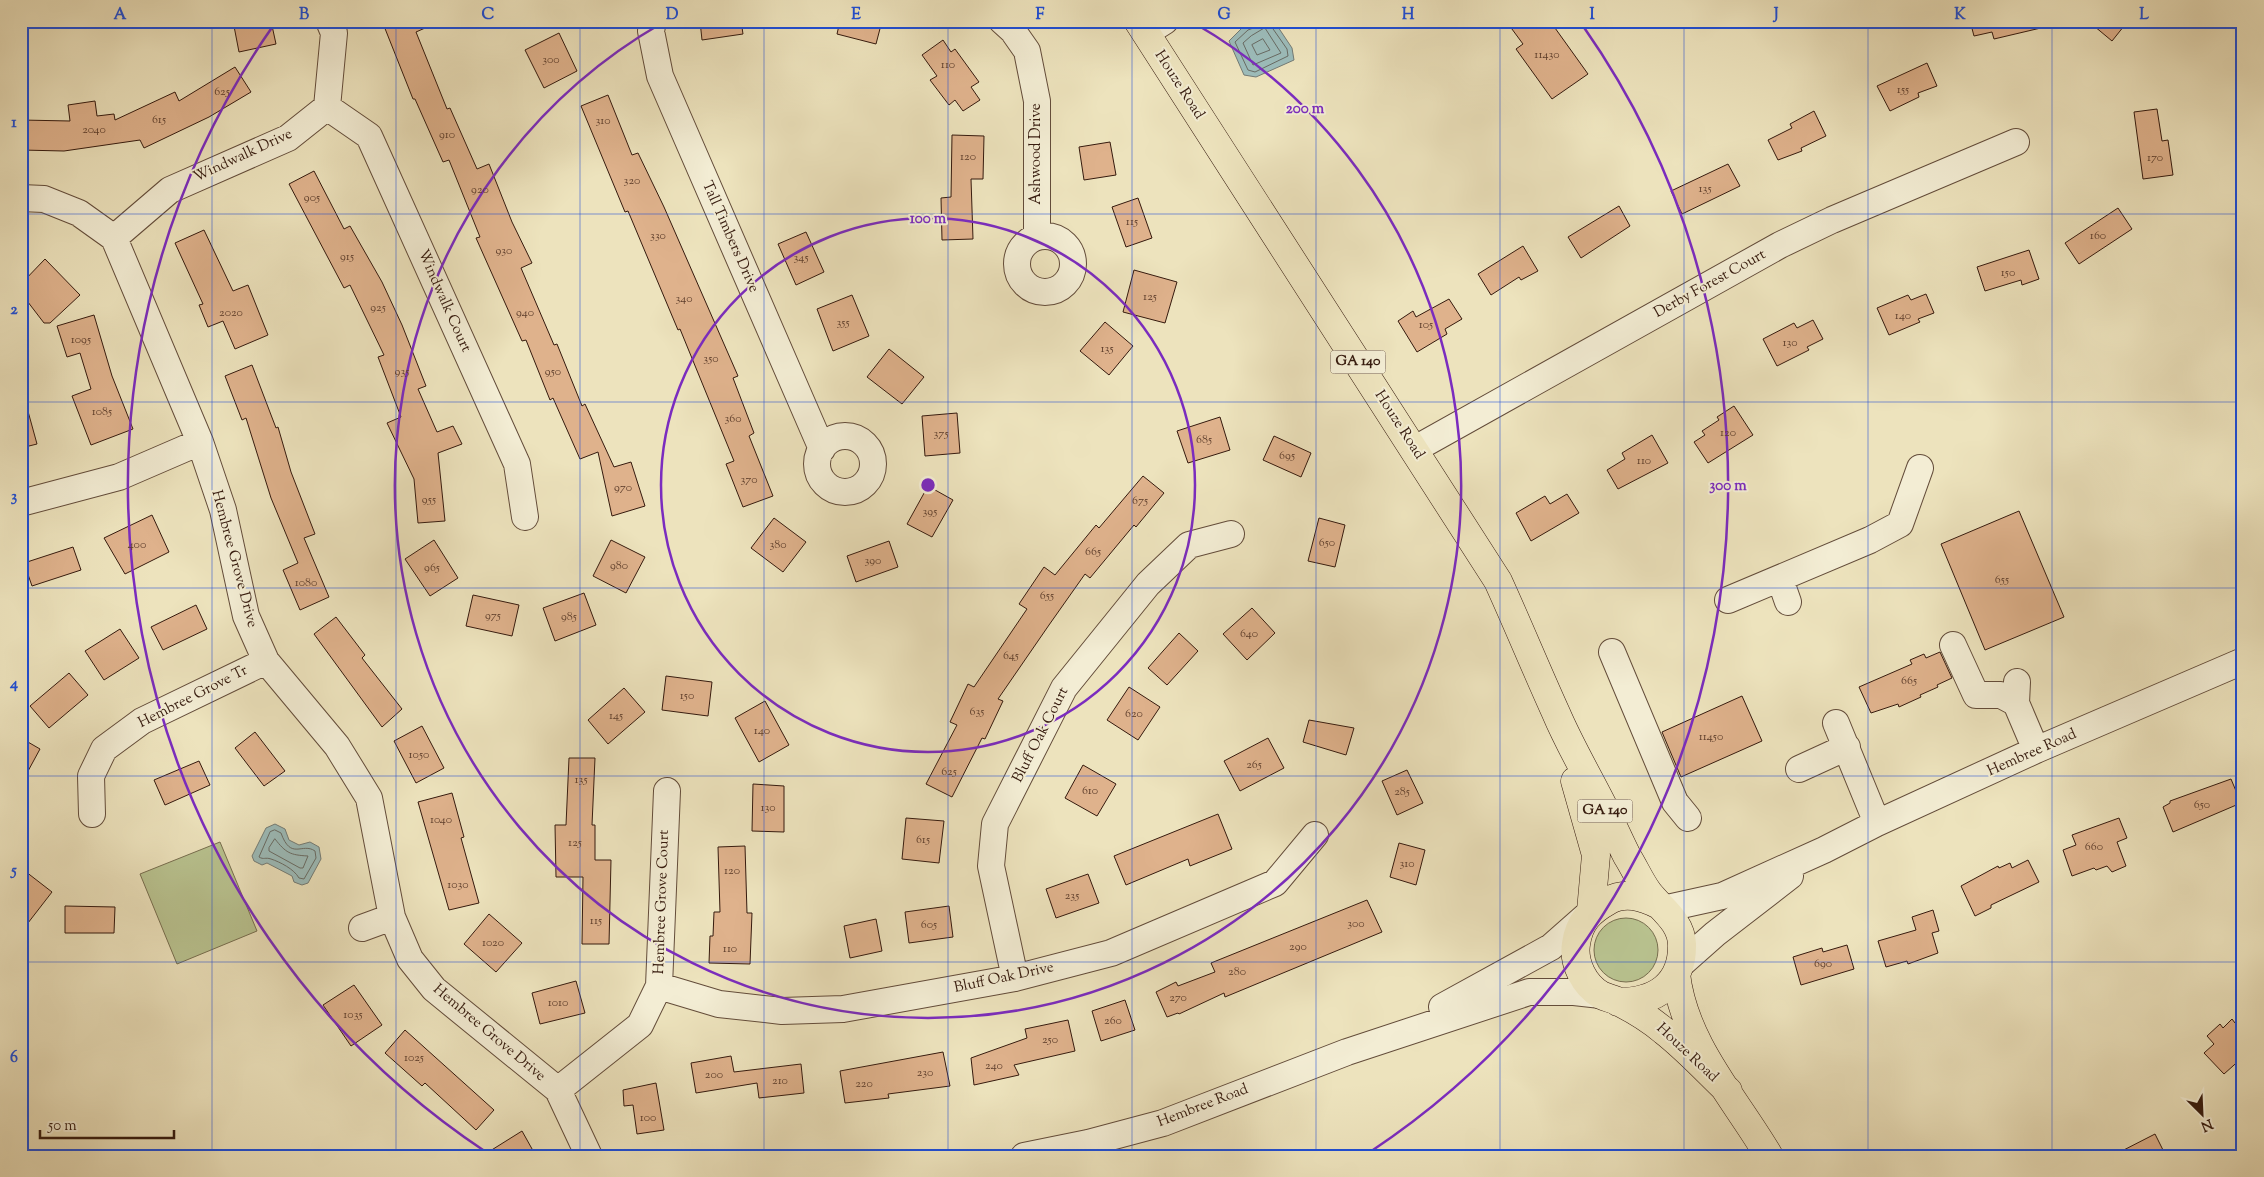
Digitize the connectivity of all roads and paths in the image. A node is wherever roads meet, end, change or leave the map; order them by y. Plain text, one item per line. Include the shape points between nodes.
1 (329, 21) edge
2 (653, 21) edge
3 (1002, 21) edge
4 (1150, 25) edge
5 (327, 107) junction
6 (2016, 142) dead end
7 (21, 198) edge
8 (1036, 237) dead end
9 (114, 238) junction
10 (200, 442) junction
11 (822, 449) dead end
12 (1415, 449) junction
13 (1920, 468) dead end
14 (21, 503) edge
15 (525, 517) dead end
16 (1232, 534) dead end
17 (1728, 600) dead end
18 (1953, 645) dead end
19 (1612, 652) dead end
20 (266, 661) junction
21 (2243, 661) edge
22 (1556, 714) junction
23 (1836, 723) dead end
24 (1847, 747) junction
25 (2036, 750) junction
26 (1799, 769) dead end
27 (667, 791) dead end
28 (92, 814) dead end
29 (1688, 818) dead end
30 (1877, 823) junction
31 (1315, 835) dead end
32 (1824, 850) junction
33 (1661, 907) junction
34 (1588, 914) junction
35 (392, 918) junction
36 (362, 928) dead end
37 (1678, 969) junction
38 (1015, 978) junction
39 (659, 986) junction
40 (1610, 998) junction
41 (1377, 1042) junction
42 (558, 1090) junction
43 (1728, 1092) junction
44 (1123, 1144) edge
45 (590, 1156) edge
46 (1024, 1156) edge
47 (1769, 1156) edge

1 - 5 street via 334,32
2 - 11 street, Tall Timbers Drive via 651,31 660,76
3 - 8 street, Ashwood Drive via 1027,51 1037,101
4 - 12 main road, Houze Road / GA 140
5 - 9 street, Windwalk Drive via 288,138 170,190
5 - 15 street, Windwalk Court via 369,136 517,464
6 - 12 street, Derby Forest Court via 1780,245
7 - 9 street via 44,199 78,213
9 - 10 street, Hembree Grove Drive
10 - 14 street via 118,477
10 - 20 street, Hembree Grove Drive via 223,510 246,616
12 - 22 main road, Houze Road / GA 140 via 1498,581
13 - 17 street via 1900,524 1784,590
16 - 38 street, Bluff Oak Court via 1189,545 1148,584 1064,688 995,824 991,866
18 - 25 street via 1976,695 2016,692
19 - 29 street via 1675,802
20 - 28 street, Hembree Grove Tr via 142,721 104,749 91,776
20 - 35 street, Hembree Grove Drive via 337,746 369,798
21 - 25 street, Hembree Road
22 - 33 main road, Houze Road / GA 140 via 1647,891
22 - 34 main road, Houze Road / GA 140 via 1596,854
23 - 24 street
24 - 26 street
24 - 30 street
25 - 30 street, Hembree Road
27 - 39 street, Hembree Grove Court
30 - 32 street, Hembree Road
31 - 38 street, Bluff Oak Drive via 1275,883 1110,953
32 - 33 street, Hembree Road via 1722,896
32 - 37 street, Hembree Road via 1715,934
33 - 34 main road via 1645,898 1630,895 1614,897
33 - 37 main road, Houze Road / GA 140 via 1671,915 1678,929 1682,944
34 - 40 main road, Houze Road / GA 140 via 1577,933 1575,951 1578,968 1588,984
34 - 41 street, Hembree Road via 1551,947
35 - 36 street
35 - 42 street, Hembree Grove Drive via 410,959 434,988
37 - 40 main road via 1666,987 1654,996 1636,1002
37 - 43 main road, Houze Road / GA 140 via 1678,989 1697,1043
38 - 39 street, Bluff Oak Drive via 842,1009 782,1012 719,1004
39 - 42 street, Hembree Grove Court via 640,1025
40 - 41 street, Hembree Road via 1574,992 1529,992
40 - 43 main road, Houze Road / GA 140 via 1664,1030
41 - 44 street, Hembree Road via 1272,1079 1163,1123
42 - 45 street, Hembree Grove Drive
43 - 47 main road, Houze Road / GA 140
44 - 46 street, Hembree Road via 1088,1143

